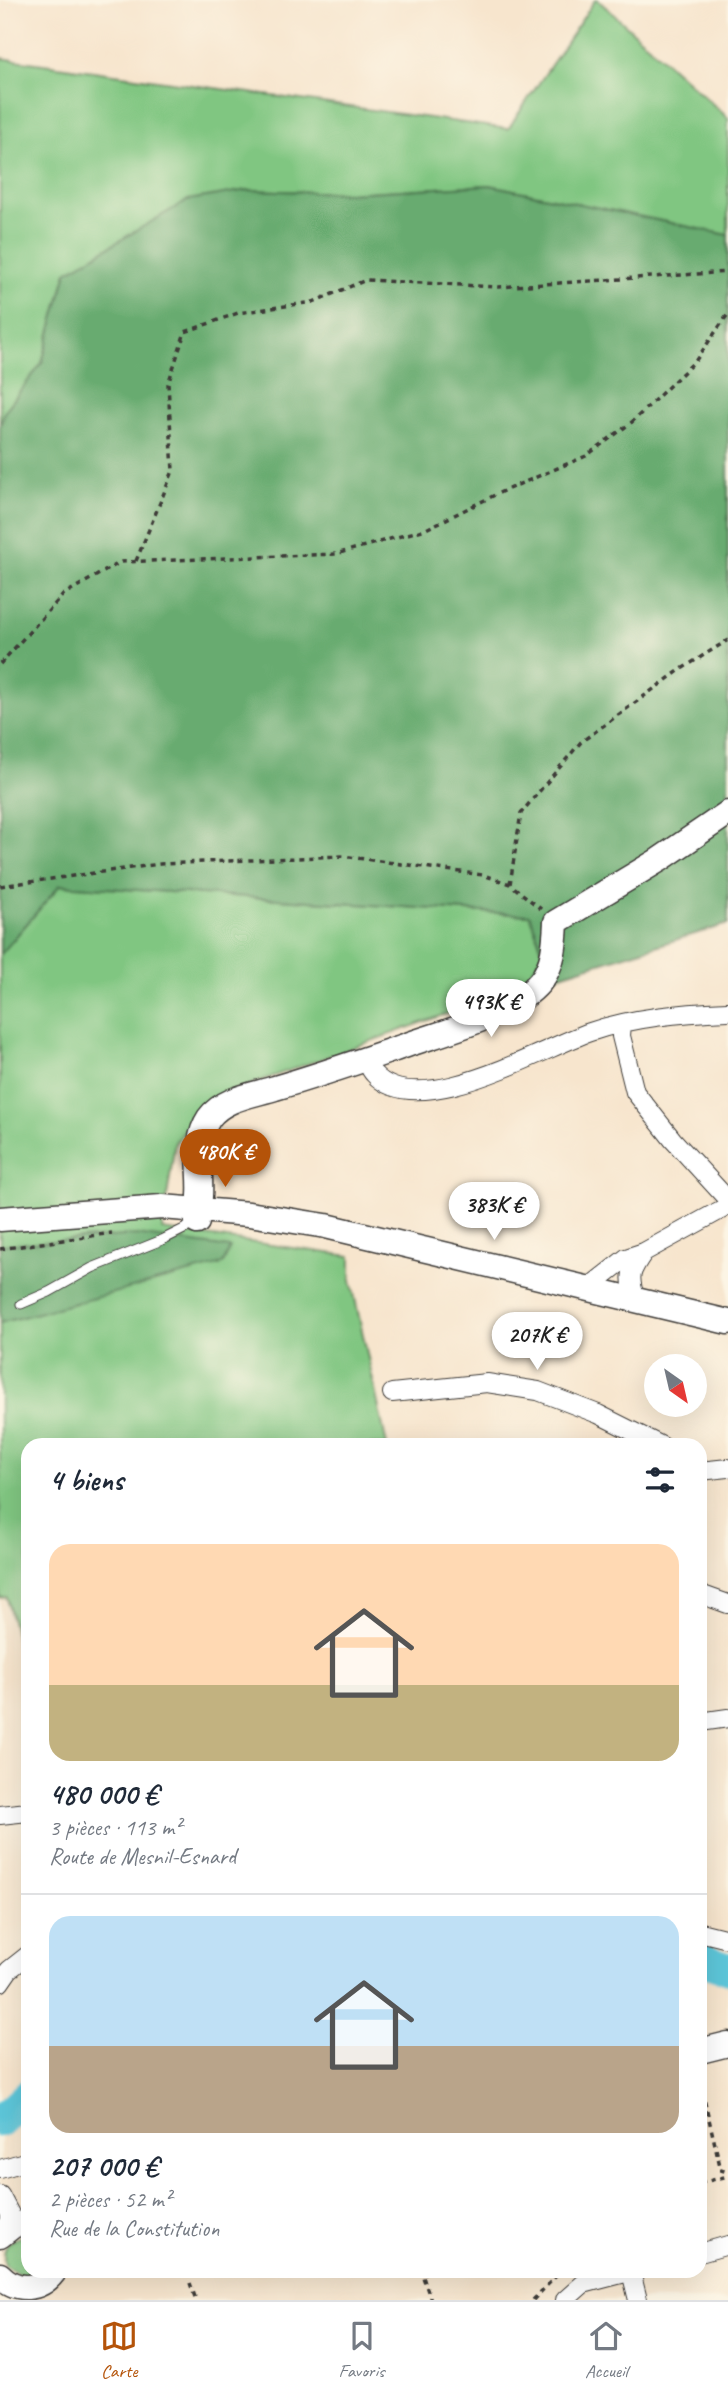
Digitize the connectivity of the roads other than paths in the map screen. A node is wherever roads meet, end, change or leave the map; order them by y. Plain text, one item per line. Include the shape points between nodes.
1 (728, 813) edge
2 (728, 1010) edge
3 (621, 1024) junction
4 (366, 1060) junction
5 (728, 1200) edge
6 (728, 1206) edge
7 (197, 1216) junction
8 (0, 1219) edge
9 (644, 1252) junction
10 (588, 1288) junction
11 (636, 1300) junction
12 (22, 1304) dead end
13 (728, 1322) edge
14 (728, 1332) edge
15 (392, 1393) dead end
16 (646, 1438) edge
17 (728, 1468) edge
18 (707, 1470) edge
19 (707, 1596) edge
20 (728, 1604) edge
21 (728, 1718) edge
22 (707, 1721) edge
23 (21, 1813) edge
24 (0, 1815) edge
25 (707, 1934) edge
26 (728, 1939) edge
27 (21, 1960) edge
28 (3, 1973) edge
29 (728, 2044) edge
30 (707, 2048) edge
31 (21, 2163) edge
32 (0, 2169) edge
33 (0, 2194) edge
34 (13, 2229) edge
35 (728, 2245) edge
36 (707, 2251) edge
37 (0, 2275) edge
38 (606, 2278) edge
39 (632, 2278) edge
40 (46, 2285) edge
41 (565, 2300) edge
42 (638, 2300) edge

1 - 4 main road via 556,922 548,968 525,996 488,1016
2 - 3 street via 685,1012
3 - 4 street via 475,1081 433,1089 395,1086 374,1074
3 - 5 street via 635,1091
4 - 7 main road via 248,1095 218,1109 208,1120 201,1141
6 - 9 street
7 - 8 main road via 106,1213
7 - 10 main road via 249,1214 326,1226
7 - 12 lane via 162,1240 92,1268
7 - 14 main road via 323,1235
9 - 10 street via 626,1258
9 - 11 street via 631,1276
10 - 11 main road
11 - 13 main road
15 - 16 street via 487,1382 538,1391
17 - 18 street
19 - 20 street
21 - 22 street
23 - 24 street
25 - 26 street
27 - 28 street
29 - 30 main road
31 - 32 street
33 - 34 street
35 - 36 street
37 - 40 main road via 17,2286
38 - 41 street via 583,2284
39 - 42 street

